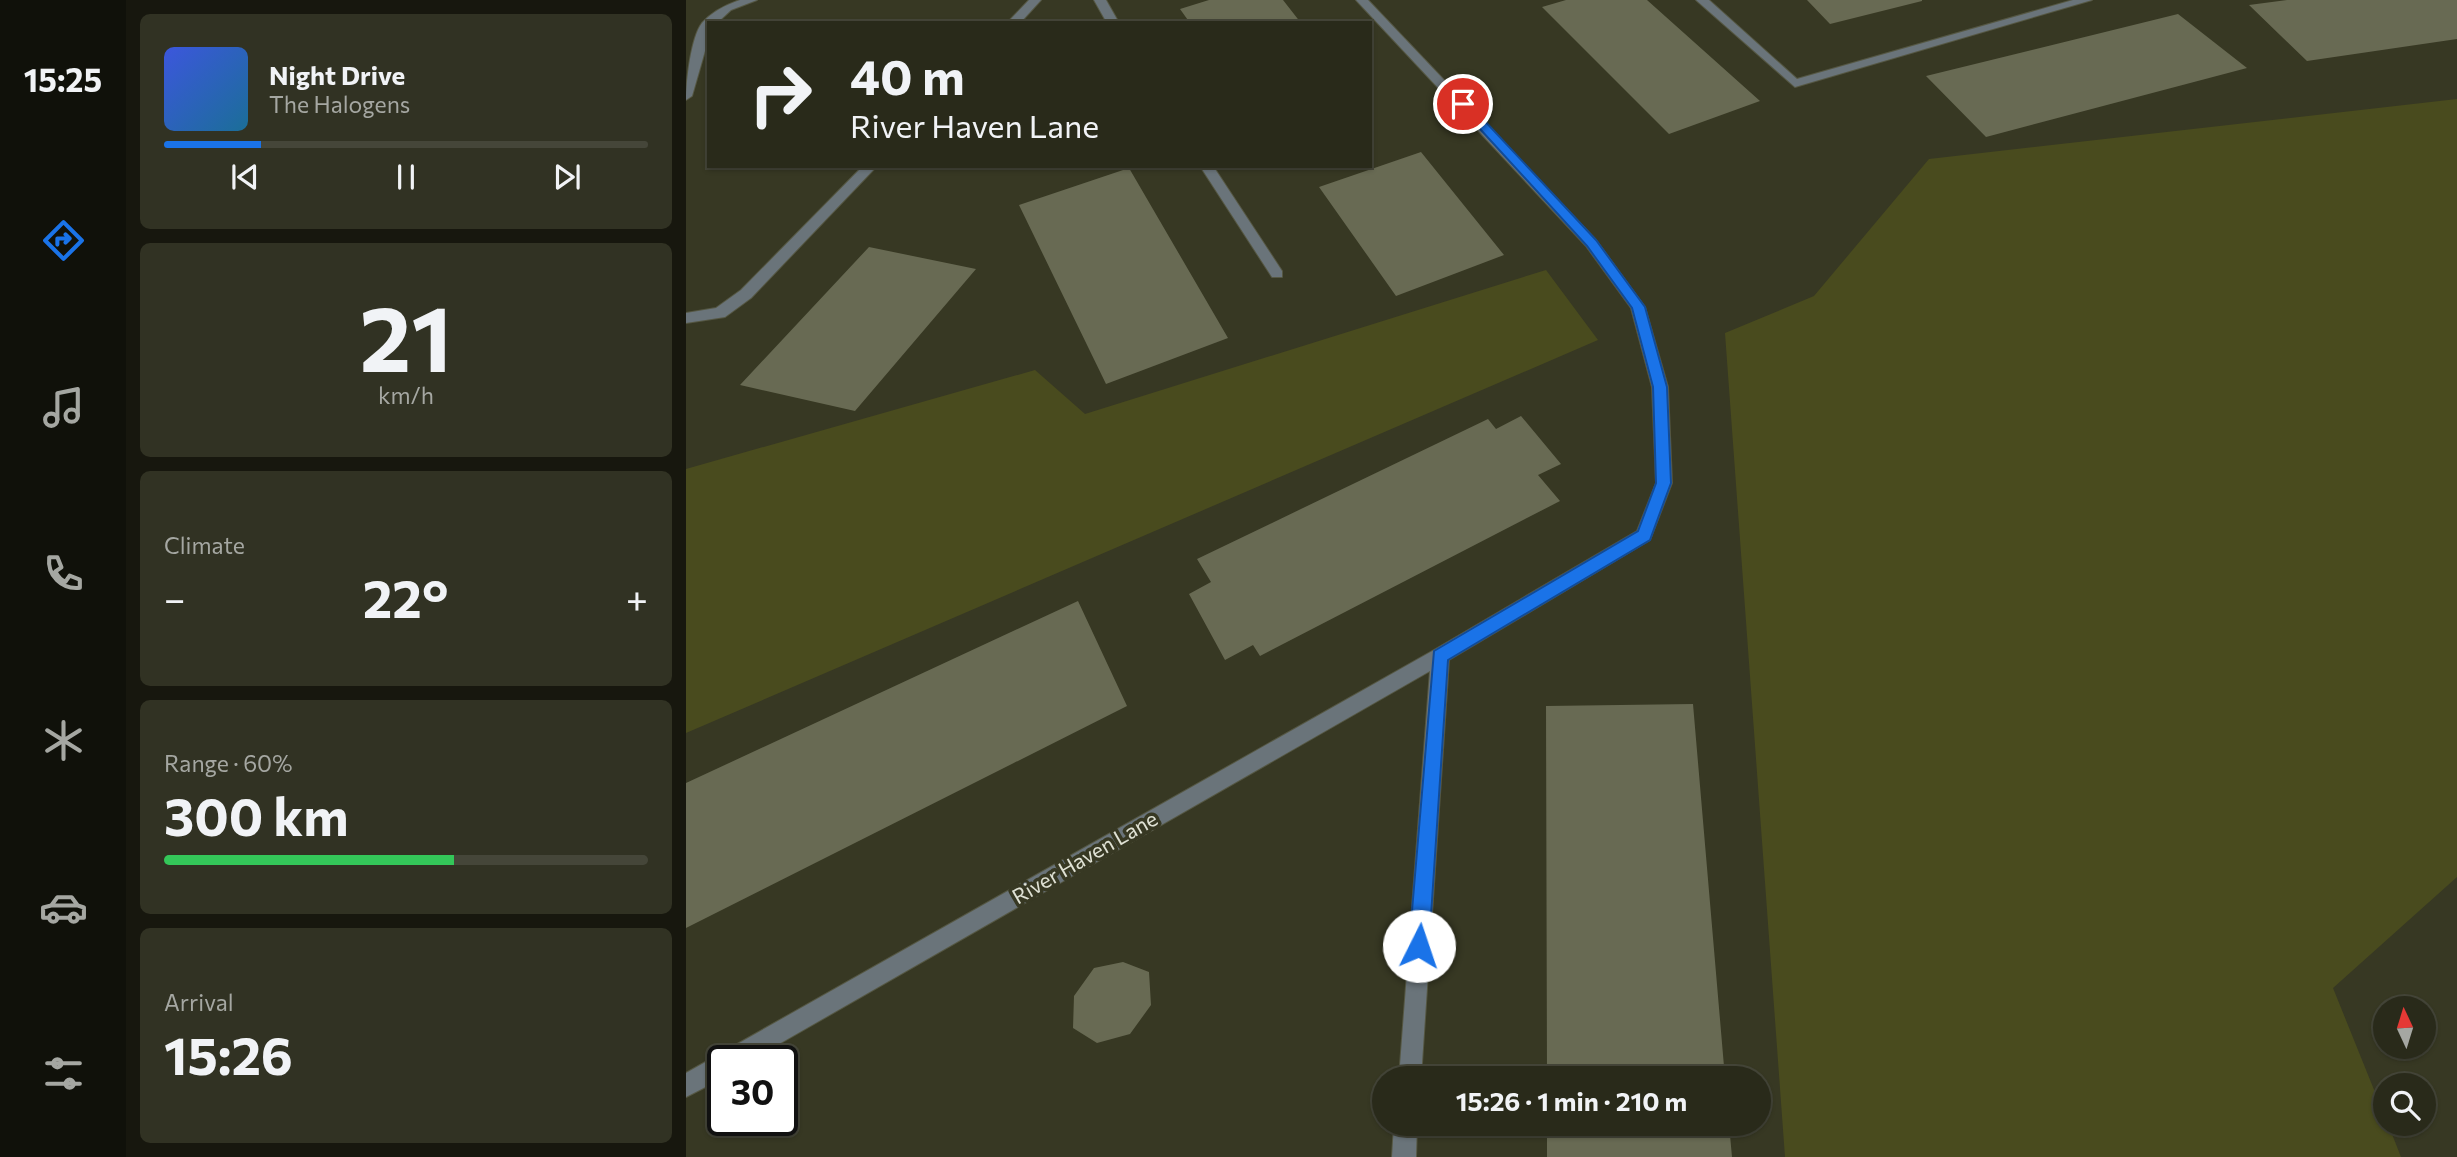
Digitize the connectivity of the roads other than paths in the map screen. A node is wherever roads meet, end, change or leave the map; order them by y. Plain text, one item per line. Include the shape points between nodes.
1 (751, 0) edge
2 (1035, 0) edge
3 (1100, 0) edge
4 (1362, 0) edge
5 (1702, 0) edge
6 (2086, 0) edge
7 (711, 21) edge
8 (1015, 21) edge
9 (1112, 21) edge
10 (707, 25) edge
11 (686, 96) edge
12 (869, 168) edge
13 (1207, 168) edge
14 (1276, 274) dead end
15 (686, 318) edge
16 (1440, 656) junction
17 (756, 1045) edge
18 (1411, 1066) edge
19 (707, 1074) edge
20 (686, 1086) edge
21 (1405, 1136) edge
22 (1404, 1157) edge

1 - 7 street via 727,8
2 - 8 street
3 - 9 street
4 - 16 street, River Haven Lane via 1591,243 1638,307 1660,387 1664,483 1644,535
5 - 6 street via 1796,83
10 - 11 street
12 - 15 street via 746,294 720,313
13 - 14 street
16 - 17 street, River Haven Lane
16 - 18 street
19 - 20 street
21 - 22 street

